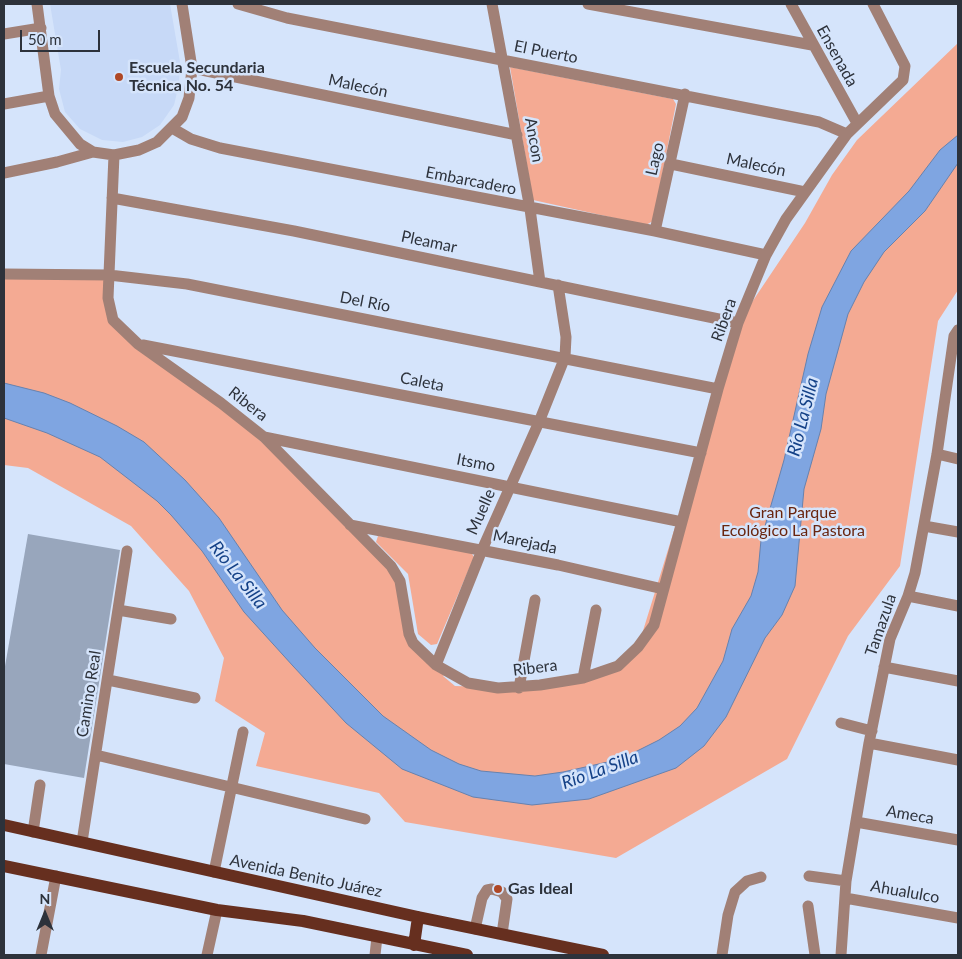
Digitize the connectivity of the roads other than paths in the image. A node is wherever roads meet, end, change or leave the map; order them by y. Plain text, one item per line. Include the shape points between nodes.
1 (37, 4) edge
2 (182, 4) edge
3 (238, 4) edge
4 (492, 4) edge
5 (588, 4) edge
6 (791, 4) edge
7 (873, 4) edge
8 (41, 28) junction
9 (4, 34) edge
10 (812, 46) junction
11 (502, 60) junction
12 (192, 68) junction
13 (685, 94) junction
14 (49, 96) junction
15 (4, 104) edge
16 (857, 123) junction
17 (172, 128) junction
18 (847, 134) junction
19 (517, 135) junction
20 (93, 152) junction
21 (114, 155) junction
22 (671, 164) junction
23 (4, 173) edge
24 (805, 192) junction
25 (112, 198) junction
26 (530, 209) junction
27 (655, 231) junction
28 (766, 255) junction
29 (4, 274) edge
30 (109, 275) junction
31 (540, 282) junction
32 (558, 286) junction
33 (738, 323) junction
34 (956, 333) edge
35 (138, 344) junction
36 (565, 357) junction
37 (953, 383) edge
38 (718, 389) junction
39 (539, 422) junction
40 (264, 438) junction
41 (700, 453) junction
42 (937, 454) junction
43 (958, 458) edge
44 (510, 486) junction
45 (682, 522) junction
46 (350, 525) junction
47 (924, 526) junction
48 (958, 532) edge
49 (482, 550) junction
50 (127, 552) dead end
51 (663, 590) junction
52 (908, 596) junction
53 (535, 600) dead end
54 (958, 606) edge
55 (118, 610) junction
56 (596, 610) dead end
57 (170, 619) dead end
58 (436, 665) junction
59 (884, 667) junction
60 (583, 678) junction
61 (108, 680) junction
62 (958, 681) edge
63 (519, 688) junction
64 (195, 698) dead end
65 (841, 723) dead end
66 (872, 731) junction
67 (243, 732) dead end
68 (869, 744) junction
69 (96, 755) junction
70 (958, 760) edge
71 (40, 785) dead end
72 (233, 786) junction
73 (365, 819) dead end
74 (856, 822) junction
75 (4, 825) edge
76 (33, 832) junction
77 (958, 840) edge
78 (82, 842) junction
79 (4, 866) edge
80 (214, 872) junction
81 (56, 876) junction
82 (810, 876) dead end
83 (762, 877) dead end
84 (846, 881) junction
85 (845, 898) junction
86 (808, 906) dead end
87 (217, 910) junction
88 (418, 917) junction
89 (958, 918) edge
90 (475, 929) junction
91 (502, 934) junction
92 (377, 936) junction
93 (414, 944) junction
94 (41, 955) edge
95 (207, 955) edge
96 (375, 955) edge
97 (467, 955) edge
98 (603, 955) edge
99 (722, 955) edge
100 (815, 955) edge
101 (841, 955) edge

1 - 8 street
2 - 12 street
3 - 11 street, El Puerto via 287,18
4 - 11 street, Ancon
5 - 10 street
6 - 10 street, Ensenada
7 - 16 street, Ribera via 906,71 901,83
8 - 9 street
8 - 14 street
10 - 16 street, Ensenada
11 - 13 street, El Puerto
11 - 19 street, Ancon
12 - 17 street via 189,98 182,117
12 - 19 street, Malecón
13 - 18 street, El Puerto via 819,122
13 - 22 street, Lago
14 - 15 street
14 - 20 street via 55,114 67,131
16 - 18 street, Ribera
17 - 21 street via 157,142
17 - 26 street, Embarcadero via 191,139 220,148
18 - 24 street, Ribera
19 - 26 street, Ancon
20 - 21 street
20 - 23 street
21 - 25 street, Ribera
22 - 24 street, Malecón
22 - 27 street, Lago
24 - 28 street, Ribera
25 - 30 street, Ribera
25 - 31 street, Pleamar via 294,231
26 - 27 street, Embarcadero
26 - 31 street, Ancon
27 - 28 street, Embarcadero
28 - 33 street, Ribera
29 - 30 street, Del Río
30 - 35 street, Ribera via 108,304 113,320
30 - 36 street, Del Río via 187,284
31 - 32 street, Pleamar
32 - 33 street, Pleamar
32 - 36 street, Muelle via 566,338
33 - 38 street, Ribera
34 - 37 street, Tamazula
35 - 39 street, Caleta
35 - 40 street, Ribera via 228,408
36 - 38 street, Del Río
36 - 39 street, Muelle
37 - 42 street, Tamazula
38 - 41 street, Ribera
39 - 41 street, Caleta
39 - 44 street, Muelle
40 - 44 street, Itsmo
40 - 46 street, Ribera
41 - 45 street, Ribera
42 - 43 street
42 - 47 street, Tamazula
44 - 45 street, Itsmo
44 - 49 street, Muelle
45 - 51 street, Ribera
46 - 49 street, Marejada
46 - 58 street, Ribera via 396,573 402,589 409,634 419,651
47 - 48 street
47 - 52 street, Tamazula
49 - 51 street, Marejada
49 - 58 street, Muelle
50 - 55 street, Camino Real
51 - 60 street, Ribera via 654,625 638,647 618,666
52 - 54 street
52 - 59 street, Tamazula via 890,639
53 - 63 street
55 - 57 street
55 - 61 street, Camino Real
56 - 60 street
58 - 63 street, Ribera via 468,684
59 - 62 street
59 - 66 street, Tamazula
60 - 63 street, Ribera
61 - 64 street
61 - 69 street, Camino Real
65 - 66 street
66 - 68 street, Tamazula
67 - 72 street
68 - 70 street
68 - 74 street, Tamazula
69 - 72 street
69 - 78 street, Camino Real
71 - 76 street
72 - 73 street
72 - 80 street
74 - 77 street, Ameca
74 - 84 street, Tamazula
75 - 76 main road, Avenida Benito Juárez
76 - 78 main road, Avenida Benito Juárez
78 - 80 main road, Avenida Benito Juárez
79 - 81 main road
80 - 88 main road, Avenida Benito Juárez
81 - 87 main road
81 - 94 street
82 - 84 street
83 - 99 street via 747,881 734,892
84 - 85 street, Tamazula
85 - 89 street, Ahualulco
85 - 101 street, Tamazula
86 - 100 street
87 - 92 main road via 303,921
87 - 95 street
88 - 90 main road, Avenida Benito Juárez
88 - 93 main road
90 - 91 main road, Avenida Benito Juárez
90 - 91 street via 482,898 487,890 492,889 502,892 507,898
91 - 98 main road, Avenida Benito Juárez
92 - 93 main road
92 - 96 street
93 - 97 main road

